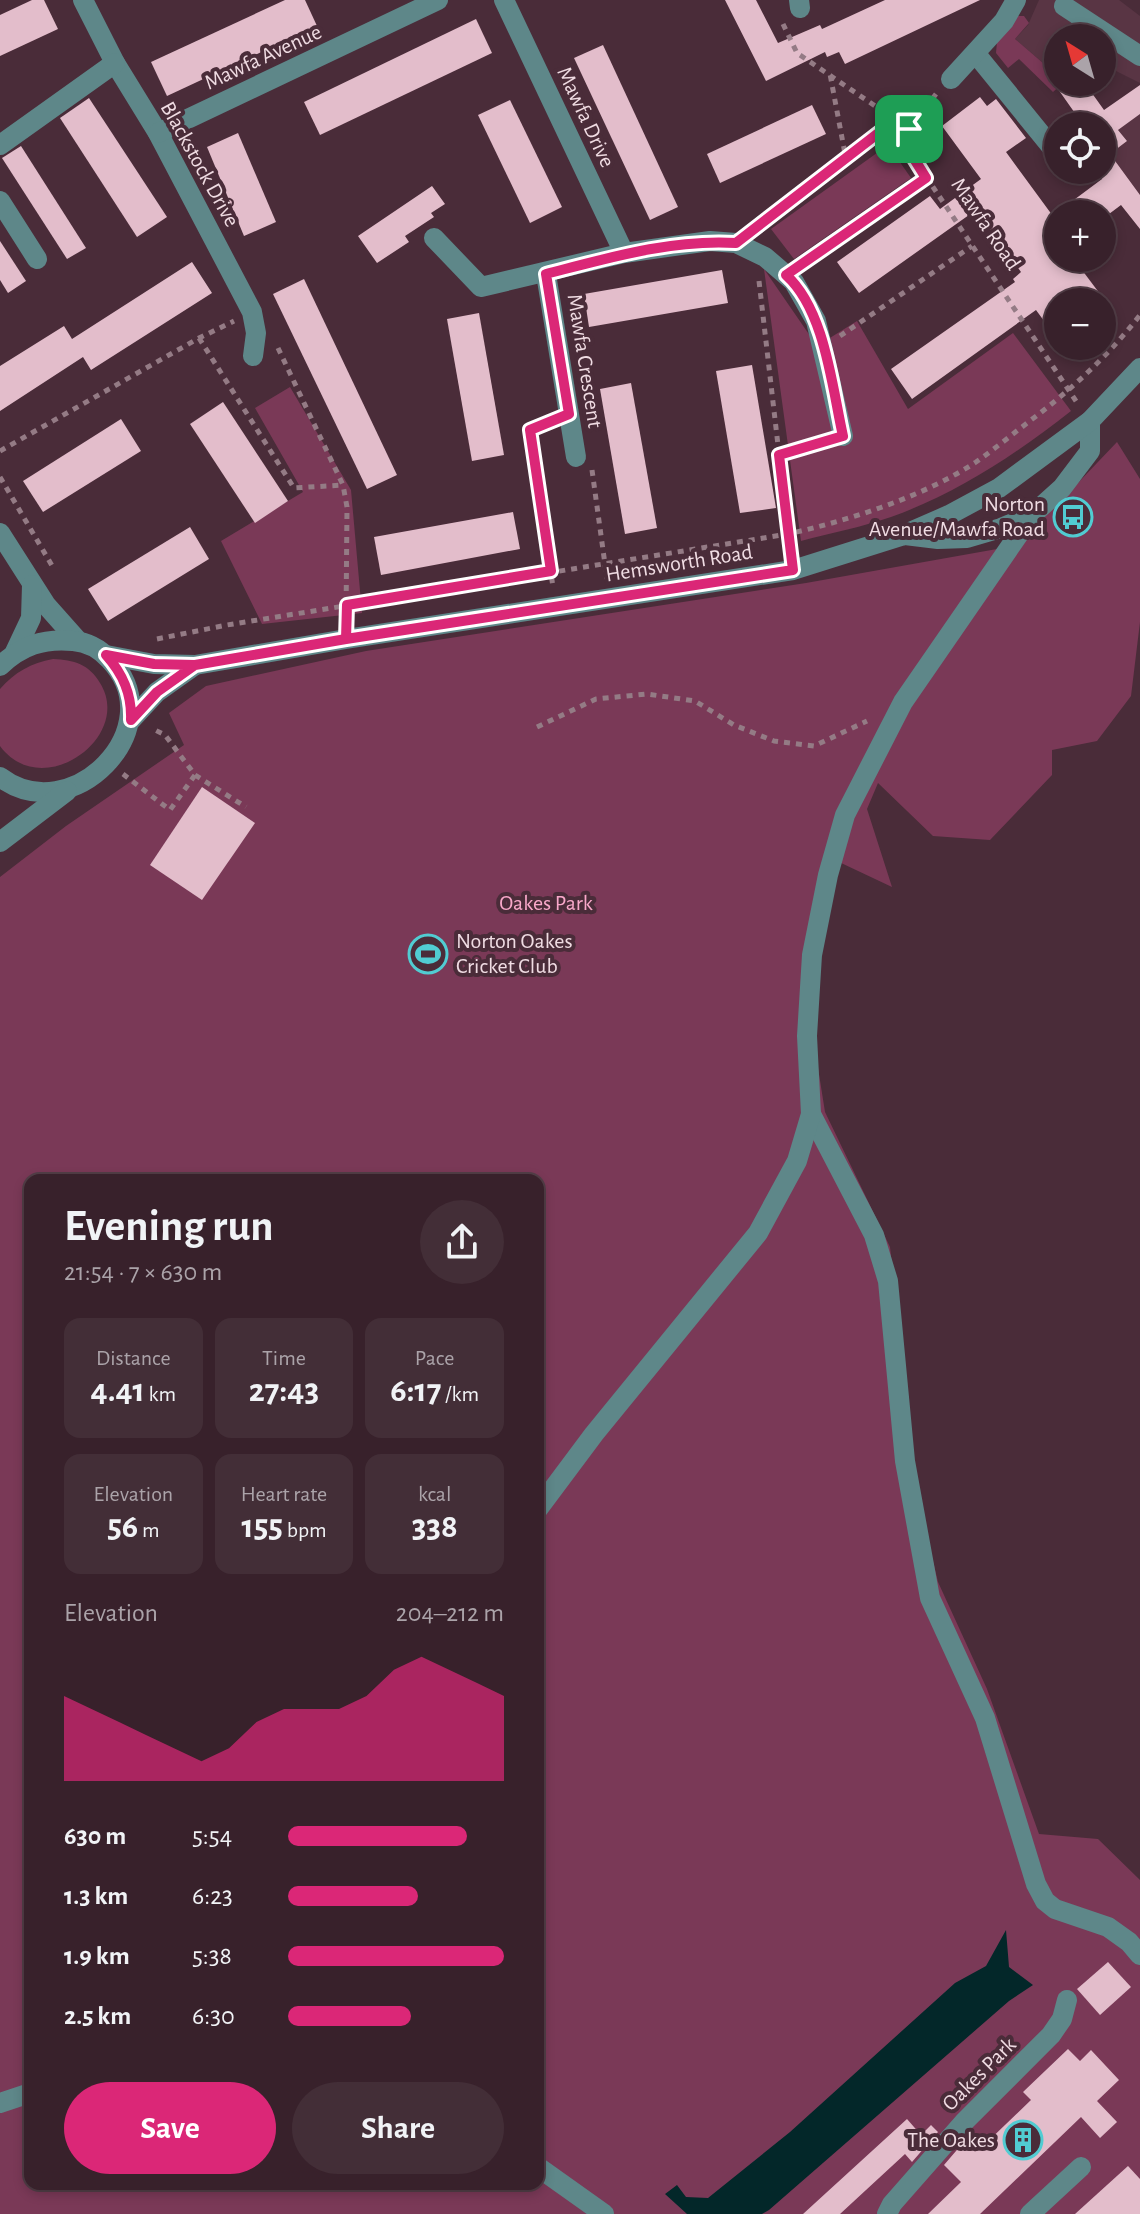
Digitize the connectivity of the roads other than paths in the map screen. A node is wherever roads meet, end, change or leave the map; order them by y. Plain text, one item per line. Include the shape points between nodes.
1 (83, 0) edge
2 (504, 0) edge
3 (1016, 0) edge
4 (433, 1) edge
5 (1064, 6) dead end
6 (976, 54) junction
7 (1140, 56) edge
8 (115, 63) junction
9 (951, 79) road end
10 (158, 133) junction
11 (1044, 138) edge
12 (0, 145) edge
13 (0, 201) edge
14 (434, 238) dead end
15 (624, 253) junction
16 (37, 259) dead end
17 (546, 274) junction
18 (253, 356) dead end
19 (1140, 368) edge
20 (1090, 421) junction
21 (843, 436) road end
22 (576, 457) road end
23 (1032, 515) junction
24 (0, 533) edge
25 (903, 535) junction
26 (32, 585) junction
27 (78, 641) junction
28 (106, 655) junction
29 (7, 659) edge
30 (195, 665) junction
31 (131, 720) junction
32 (0, 777) edge
33 (67, 791) junction
34 (0, 842) edge
35 (811, 1114) junction
36 (544, 1501) edge
37 (1140, 1955) edge
38 (1067, 2000) dead end
39 (24, 2095) edge
40 (0, 2103) edge
41 (1081, 2167) dead end
42 (544, 2171) edge
43 (604, 2214) edge
44 (887, 2214) edge
45 (1030, 2214) edge

1 - 8 street, Blackstock Drive
2 - 15 street, Mawfa Drive
3 - 6 street
4 - 10 street, Mawfa Avenue
5 - 7 street
6 - 9 street
6 - 11 street
8 - 10 street, Blackstock Drive
8 - 12 street
10 - 18 street, Blackstock Drive via 252,312
13 - 16 street
14 - 17 street, Mawfa Crescent via 481,287
15 - 17 street, Mawfa Crescent
15 - 21 street, Mawfa Crescent via 710,241 736,243 786,275 816,321
17 - 22 street, Mawfa Crescent
19 - 20 street, Hemsworth Road
20 - 23 street via 1090,451 1062,488
20 - 25 street, Hemsworth Road via 999,488
23 - 25 street via 967,538
23 - 35 street via 903,702 845,815 812,955 807,1036
24 - 26 street
25 - 30 street, Hemsworth Road via 793,570
26 - 27 street
26 - 29 street via 31,618
27 - 28 street, Hemsworth Road
27 - 29 street via 49,640
28 - 30 street, Hemsworth Road
28 - 31 street via 123,676
30 - 31 street, Hemsworth Road via 157,692
31 - 33 street, Hemsworth Road via 106,762
32 - 33 street via 23,790
33 - 34 street
35 - 36 street via 797,1161 758,1233
35 - 37 street via 874,1235 888,1281 905,1461 930,1598 985,1718 1036,1884 1055,1909 1108,1927
38 - 44 street, Oakes Park via 1051,2035 964,2122
39 - 40 street
41 - 45 street
42 - 43 street

